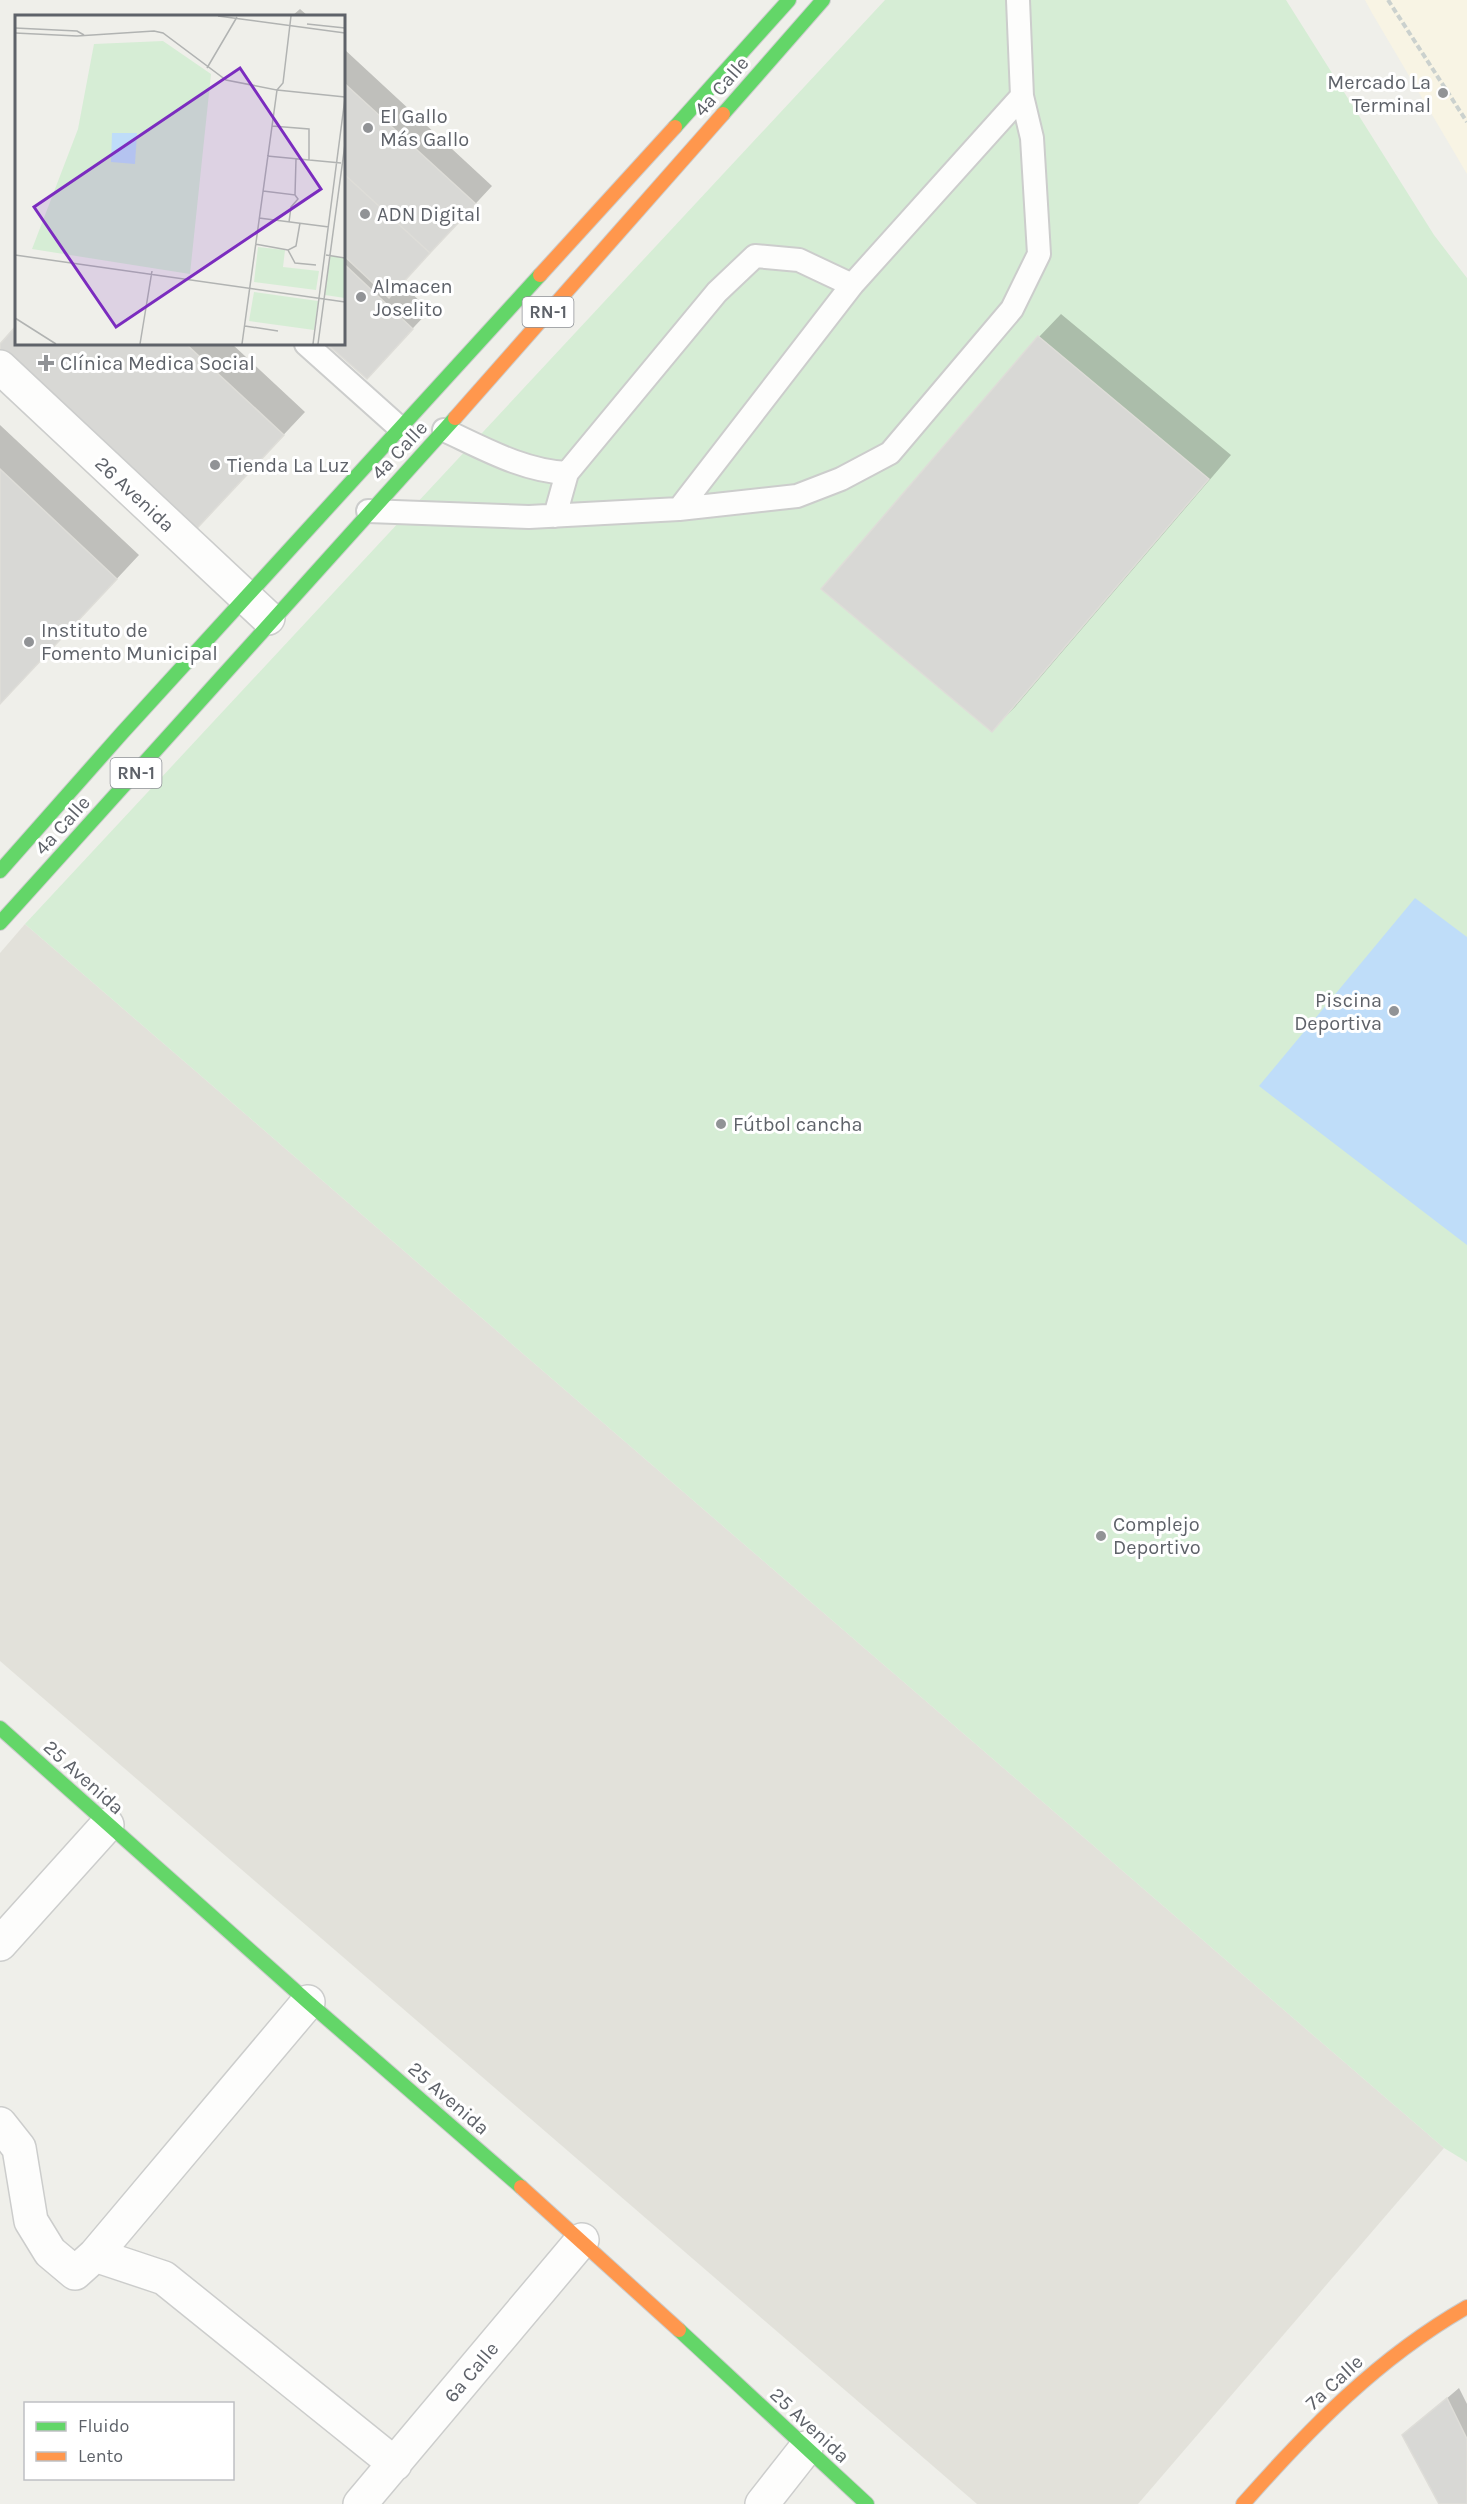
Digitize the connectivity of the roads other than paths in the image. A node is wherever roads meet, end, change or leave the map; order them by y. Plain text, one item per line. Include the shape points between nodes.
1 (789, 0) edge
2 (824, 0) edge
3 (1018, 0) edge
4 (1022, 96) junction
5 (852, 285) junction
6 (307, 345) edge
7 (0, 367) edge
8 (401, 429) junction
9 (444, 430) junction
10 (567, 473) junction
11 (679, 509) junction
12 (368, 511) junction
13 (555, 516) junction
14 (246, 598) junction
15 (271, 621) junction
16 (1, 868) edge
17 (0, 923) edge
18 (0, 1728) edge
19 (107, 1825) junction
20 (0, 1944) edge
21 (308, 2002) junction
22 (0, 2124) edge
23 (582, 2240) junction
24 (95, 2255) junction
25 (1467, 2307) edge
26 (806, 2448) junction
27 (395, 2464) junction
28 (360, 2504) edge
29 (762, 2504) edge
30 (867, 2504) edge
31 (1243, 2504) edge

1 - 8 main road, 4a Calle / RN-1
2 - 9 main road, 4a Calle / RN-1
3 - 4 lane
4 - 5 lane
4 - 11 lane via 1032,138 1039,254 1012,309 890,453 797,496
5 - 10 lane via 799,260 755,256 717,292
5 - 11 lane
6 - 8 lane
7 - 14 street, 26 Avenida
8 - 14 main road, 4a Calle / RN-1
9 - 10 lane via 516,463
9 - 12 main road, 4a Calle / RN-1
10 - 13 lane
11 - 13 lane
12 - 13 lane
12 - 15 main road, 4a Calle / RN-1
14 - 15 street, 26 Avenida
14 - 16 main road, 4a Calle / RN-1
15 - 17 main road, 4a Calle / RN-1
18 - 19 main road, 25 Avenida
19 - 20 street
19 - 21 main road, 25 Avenida
21 - 23 main road, 25 Avenida
21 - 24 street
22 - 24 street via 19,2148 31,2221 50,2252 75,2273
23 - 26 main road, 25 Avenida
23 - 27 street, 6a Calle
24 - 27 street via 164,2278
25 - 31 main road, 7a Calle via 1360,2380
26 - 29 street
26 - 30 main road, 25 Avenida
27 - 28 street, 6a Calle

